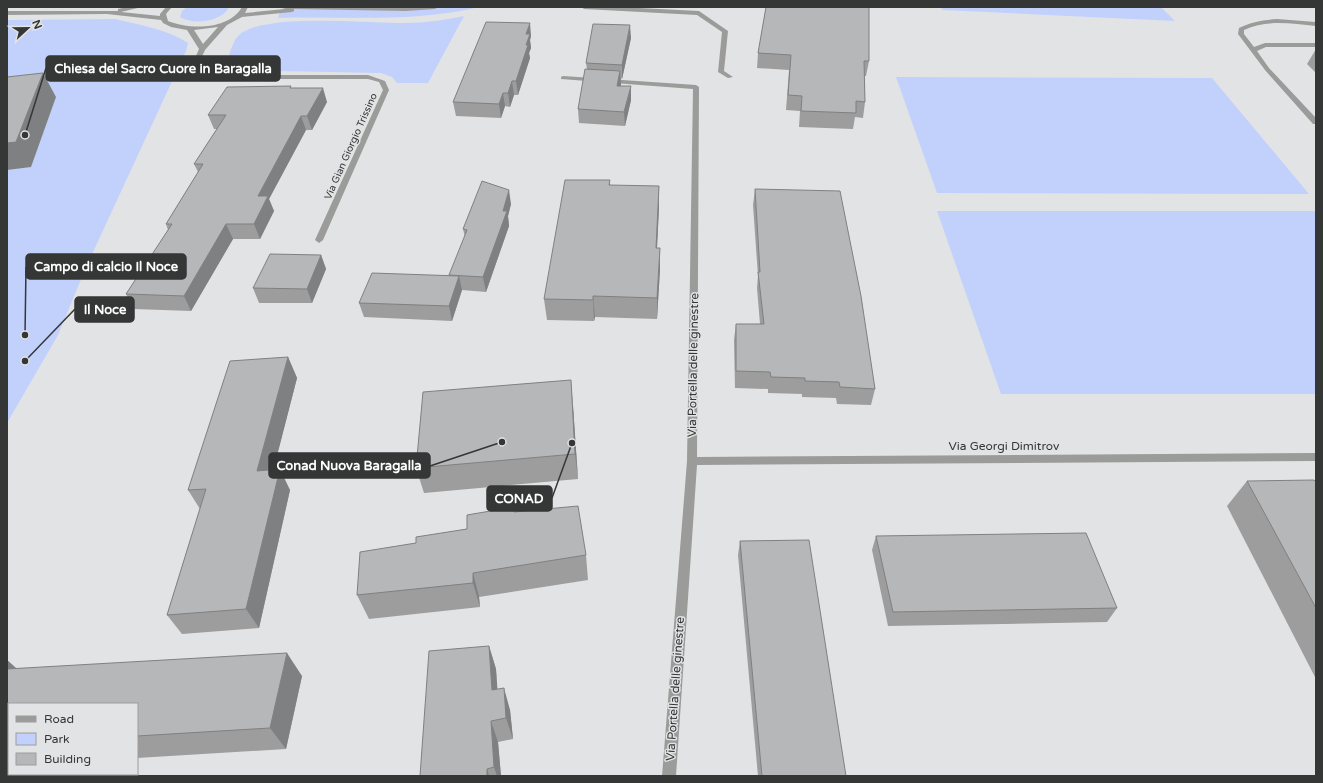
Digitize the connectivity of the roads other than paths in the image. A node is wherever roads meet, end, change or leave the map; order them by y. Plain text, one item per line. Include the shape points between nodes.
1 (139, 7) edge
2 (169, 7) edge
3 (245, 7) edge
4 (284, 7) edge
5 (435, 7) edge
6 (584, 7) edge
7 (305, 8) junction
8 (107, 12) junction
9 (7, 13) edge
10 (240, 15) junction
11 (163, 18) junction
12 (225, 23) junction
13 (1316, 24) edge
14 (190, 29) junction
15 (1316, 45) edge
16 (202, 48) junction
17 (1253, 50) junction
18 (563, 78) dead end
19 (730, 78) dead end
20 (1316, 122) edge
21 (319, 240) dead end
22 (1316, 457) edge
23 (692, 461) junction
24 (669, 776) edge

1 - 8 street
2 - 11 street
3 - 10 street
4 - 7 street
5 - 7 street
6 - 19 street via 700,13 725,31 721,72
7 - 10 street
8 - 9 street
8 - 11 street
10 - 12 street
11 - 14 street via 170,26
12 - 14 street
12 - 16 street, Via Gian Giorgio Trissino
13 - 17 street via 1249,24 1240,29
14 - 16 street
15 - 17 street via 1265,45
16 - 21 street, Via Gian Giorgio Trissino via 193,70 198,75 368,77 382,81 386,90
17 - 20 street
18 - 23 street, Via Portella delle ginestre via 696,87
22 - 23 street, Via Georgi Dimitrov
23 - 24 street, Via Portella delle ginestre

